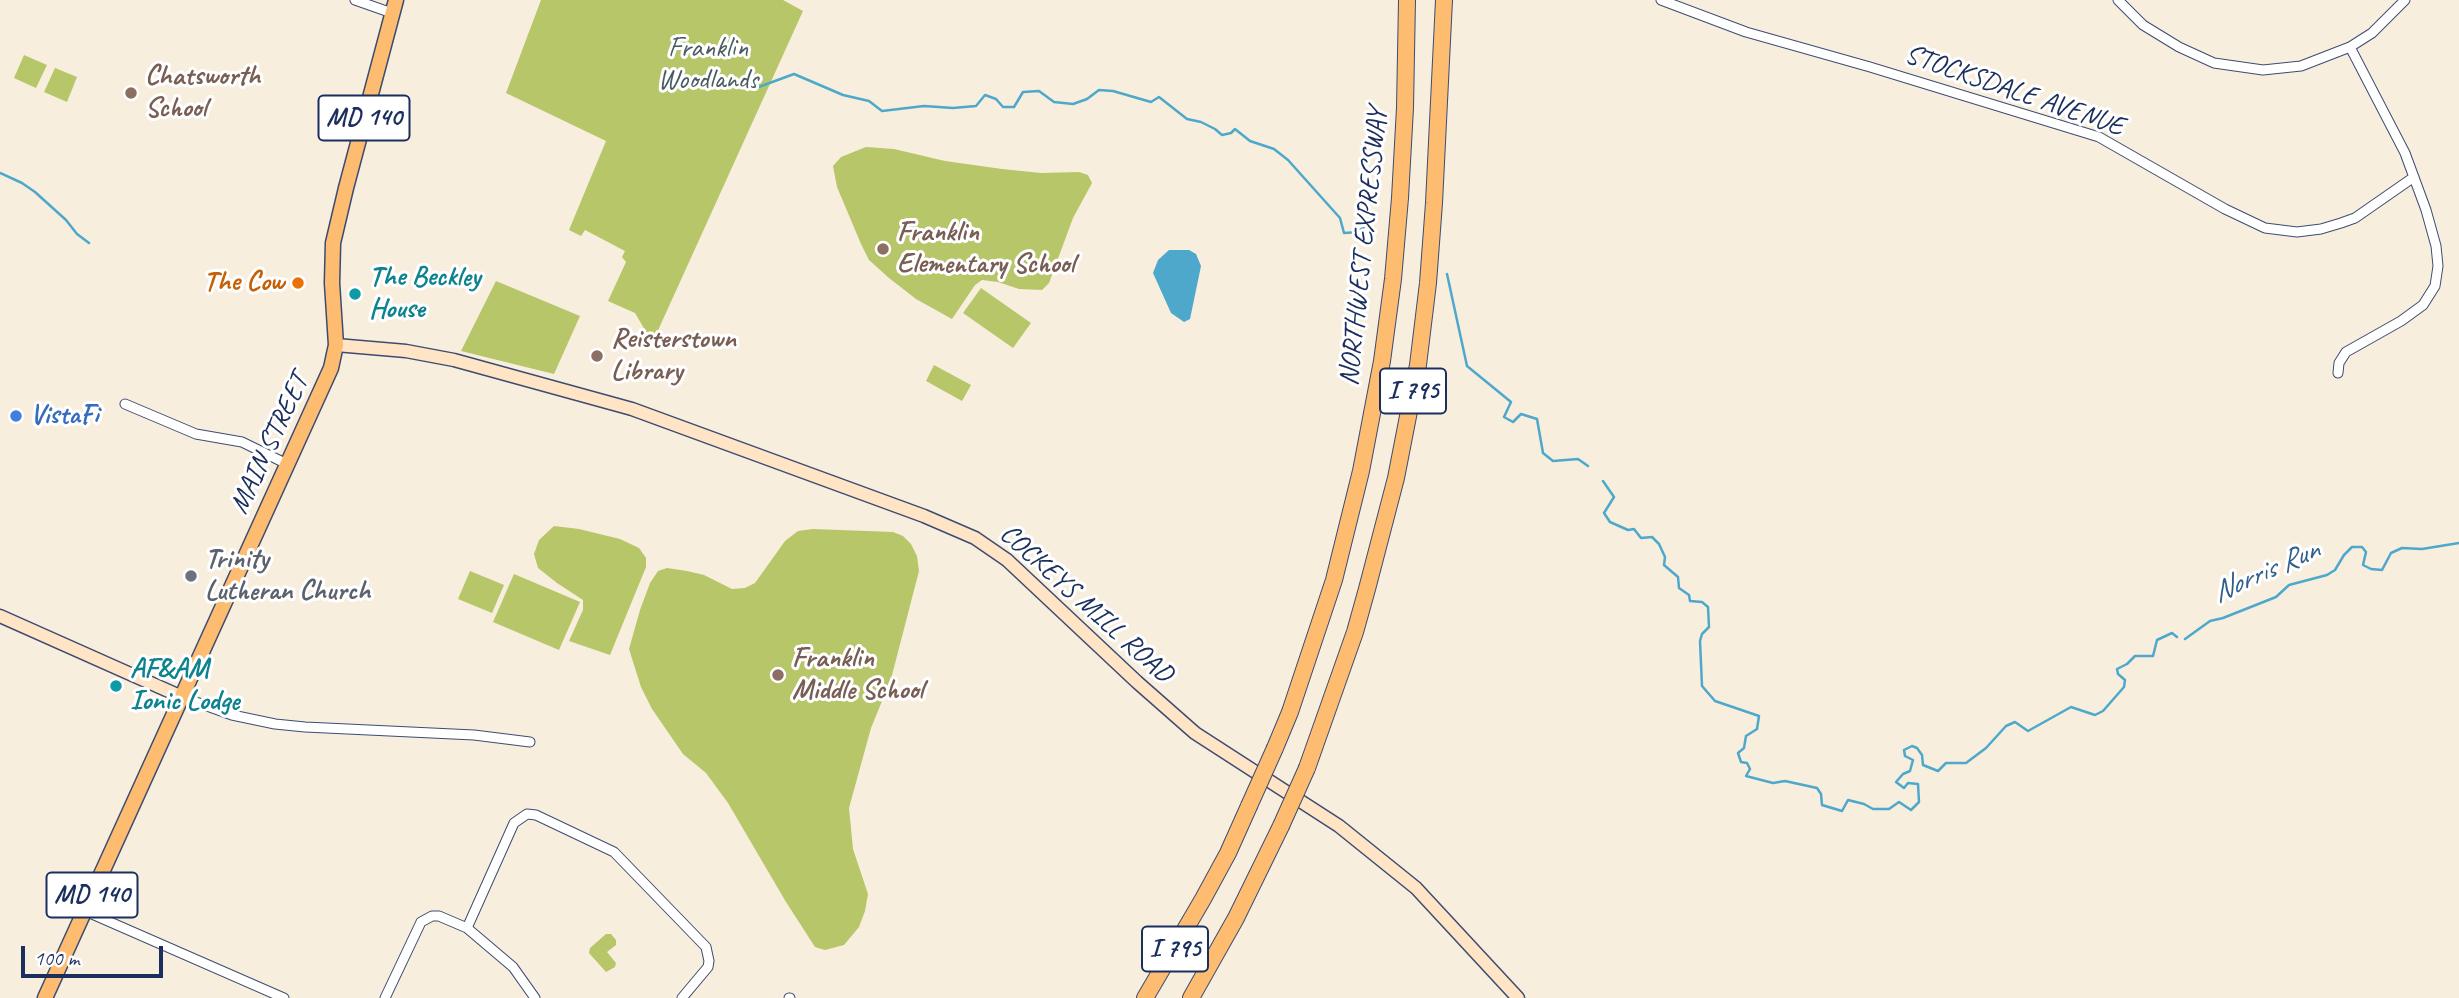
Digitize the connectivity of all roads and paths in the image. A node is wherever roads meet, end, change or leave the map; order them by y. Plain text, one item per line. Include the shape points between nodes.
1 (355, 0) edge
2 (1407, 0) edge
3 (1444, 0) edge
4 (1661, 0) edge
5 (2118, 0) edge
6 (2405, 0) edge
7 (394, 7) edge
8 (2350, 47) junction
9 (2414, 177) junction
10 (337, 345) junction
11 (2338, 373) dead end
12 (125, 404) dead end
13 (287, 464) junction
14 (0, 616) edge
15 (182, 697) junction
16 (530, 742) dead end
17 (85, 911) junction
18 (467, 928) junction
19 (45, 998) edge
20 (284, 998) edge
21 (385, 998) edge
22 (535, 998) edge
23 (682, 998) edge
24 (1145, 998) edge
25 (1191, 998) edge
26 (1518, 998) edge

1 - 7 street
2 - 24 highway, NORTHWEST EXPRESSWAY / I 795, bridge via 1393,279 1378,387 1334,580 1290,712 1228,853
3 - 25 highway, I 795, bridge via 1428,283 1396,478 1355,632 1307,768 1236,918
4 - 9 street, STOCKSDALE AVENUE via 1746,32 2099,137 2265,228 2297,232 2341,223
5 - 8 street via 2143,26 2214,63 2279,69 2301,66
6 - 8 street via 2372,33
7 - 10 main road, MAIN STREET / MD 140 via 334,243
8 - 9 street
9 - 11 street via 2436,246 2435,286 2414,313 2346,352
10 - 13 main road, MAIN STREET / MD 140
10 - 26 street, COCKEYS MILL ROAD via 454,360 632,409 975,538 1007,560 1193,731 1339,826 1416,888
12 - 13 street via 196,434 242,442
13 - 15 main road, MAIN STREET / MD 140
14 - 15 street
15 - 16 street via 275,724
15 - 17 main road, MAIN STREET / MD 140
17 - 19 main road, MAIN STREET / MD 140
17 - 20 street
18 - 21 street via 439,916 421,922
18 - 22 street via 513,967
18 - 23 street via 514,823 527,814 537,815 614,852 706,947 708,967

